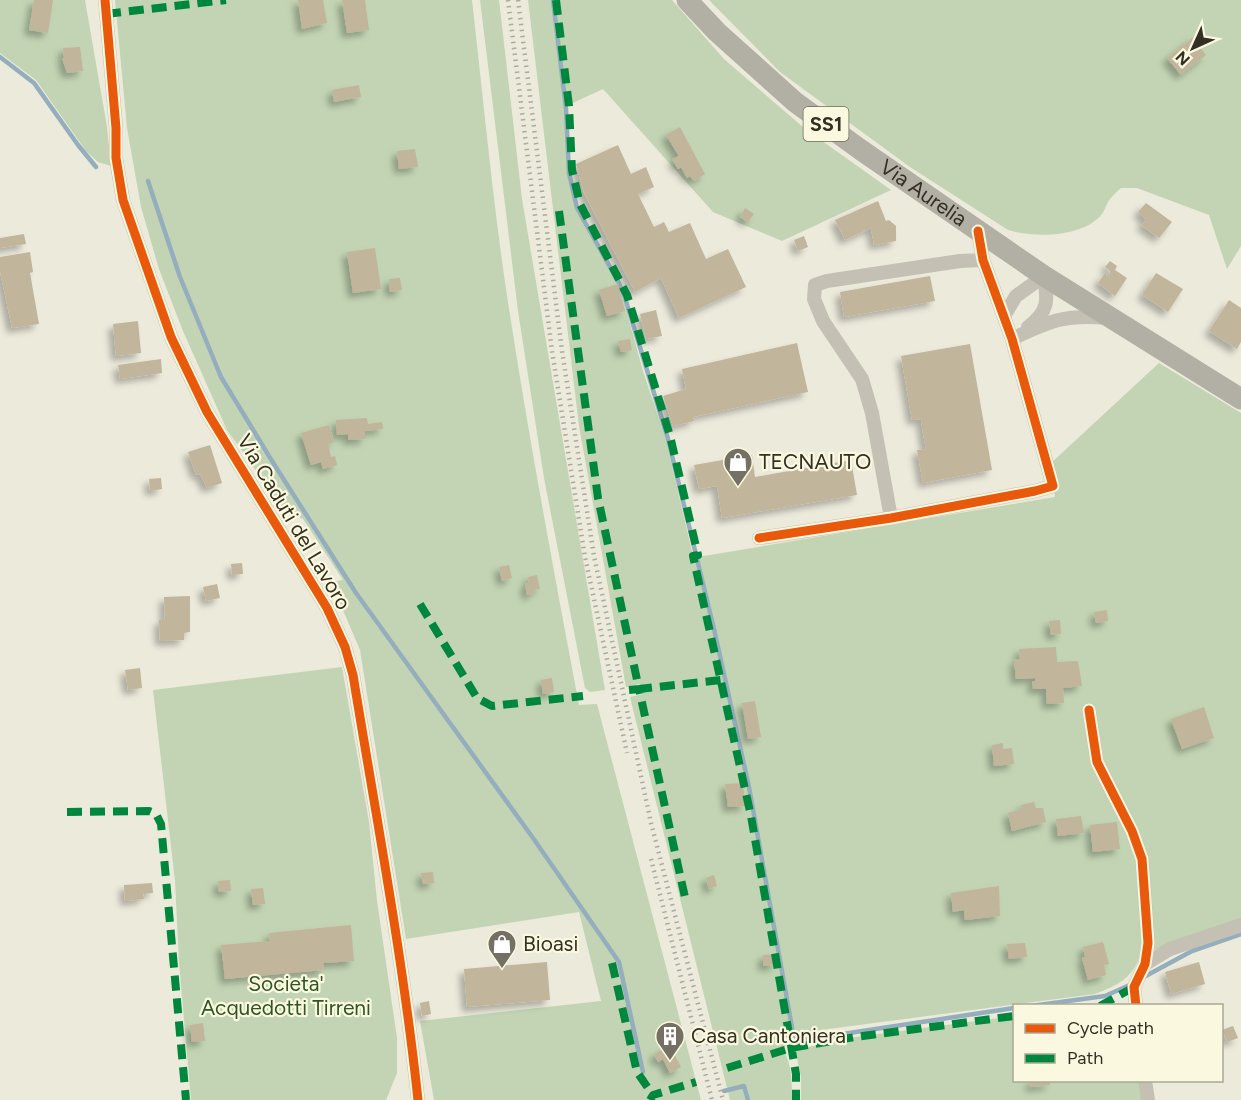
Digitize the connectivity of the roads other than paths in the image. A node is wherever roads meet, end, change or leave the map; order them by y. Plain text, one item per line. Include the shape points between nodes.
1 (105, 0) edge
2 (687, 0) edge
3 (978, 231) junction
4 (983, 260) junction
5 (1044, 276) junction
6 (1004, 316) junction
7 (1113, 319) junction
8 (1012, 339) junction
9 (1241, 399) edge
10 (891, 518) junction
11 (759, 538) dead end
12 (1089, 710) dead end
13 (1241, 925) edge
14 (1145, 963) junction
15 (1136, 1004) edge
16 (1145, 1082) edge
17 (418, 1100) edge
18 (1148, 1100) edge

1 - 17 street, Via Caduti del Lavoro via 116,158 123,200 171,337 207,412 327,608 348,657 390,899
2 - 3 main road, Via Aurelia / SS1 via 795,102
3 - 4 street
3 - 5 main road, Via Aurelia / SS1
4 - 6 street
4 - 10 street via 815,285 813,299 823,321 862,379
5 - 6 street via 1016,296
5 - 7 main road, Via Aurelia / SS1
5 - 8 street via 1045,310
6 - 8 street
7 - 8 street via 1060,318
7 - 9 main road, Via Aurelia / SS1
8 - 10 street via 1053,486
10 - 11 street
12 - 14 street via 1097,762 1142,859 1148,943
13 - 14 street via 1170,949
14 - 15 street via 1134,987
16 - 18 street

